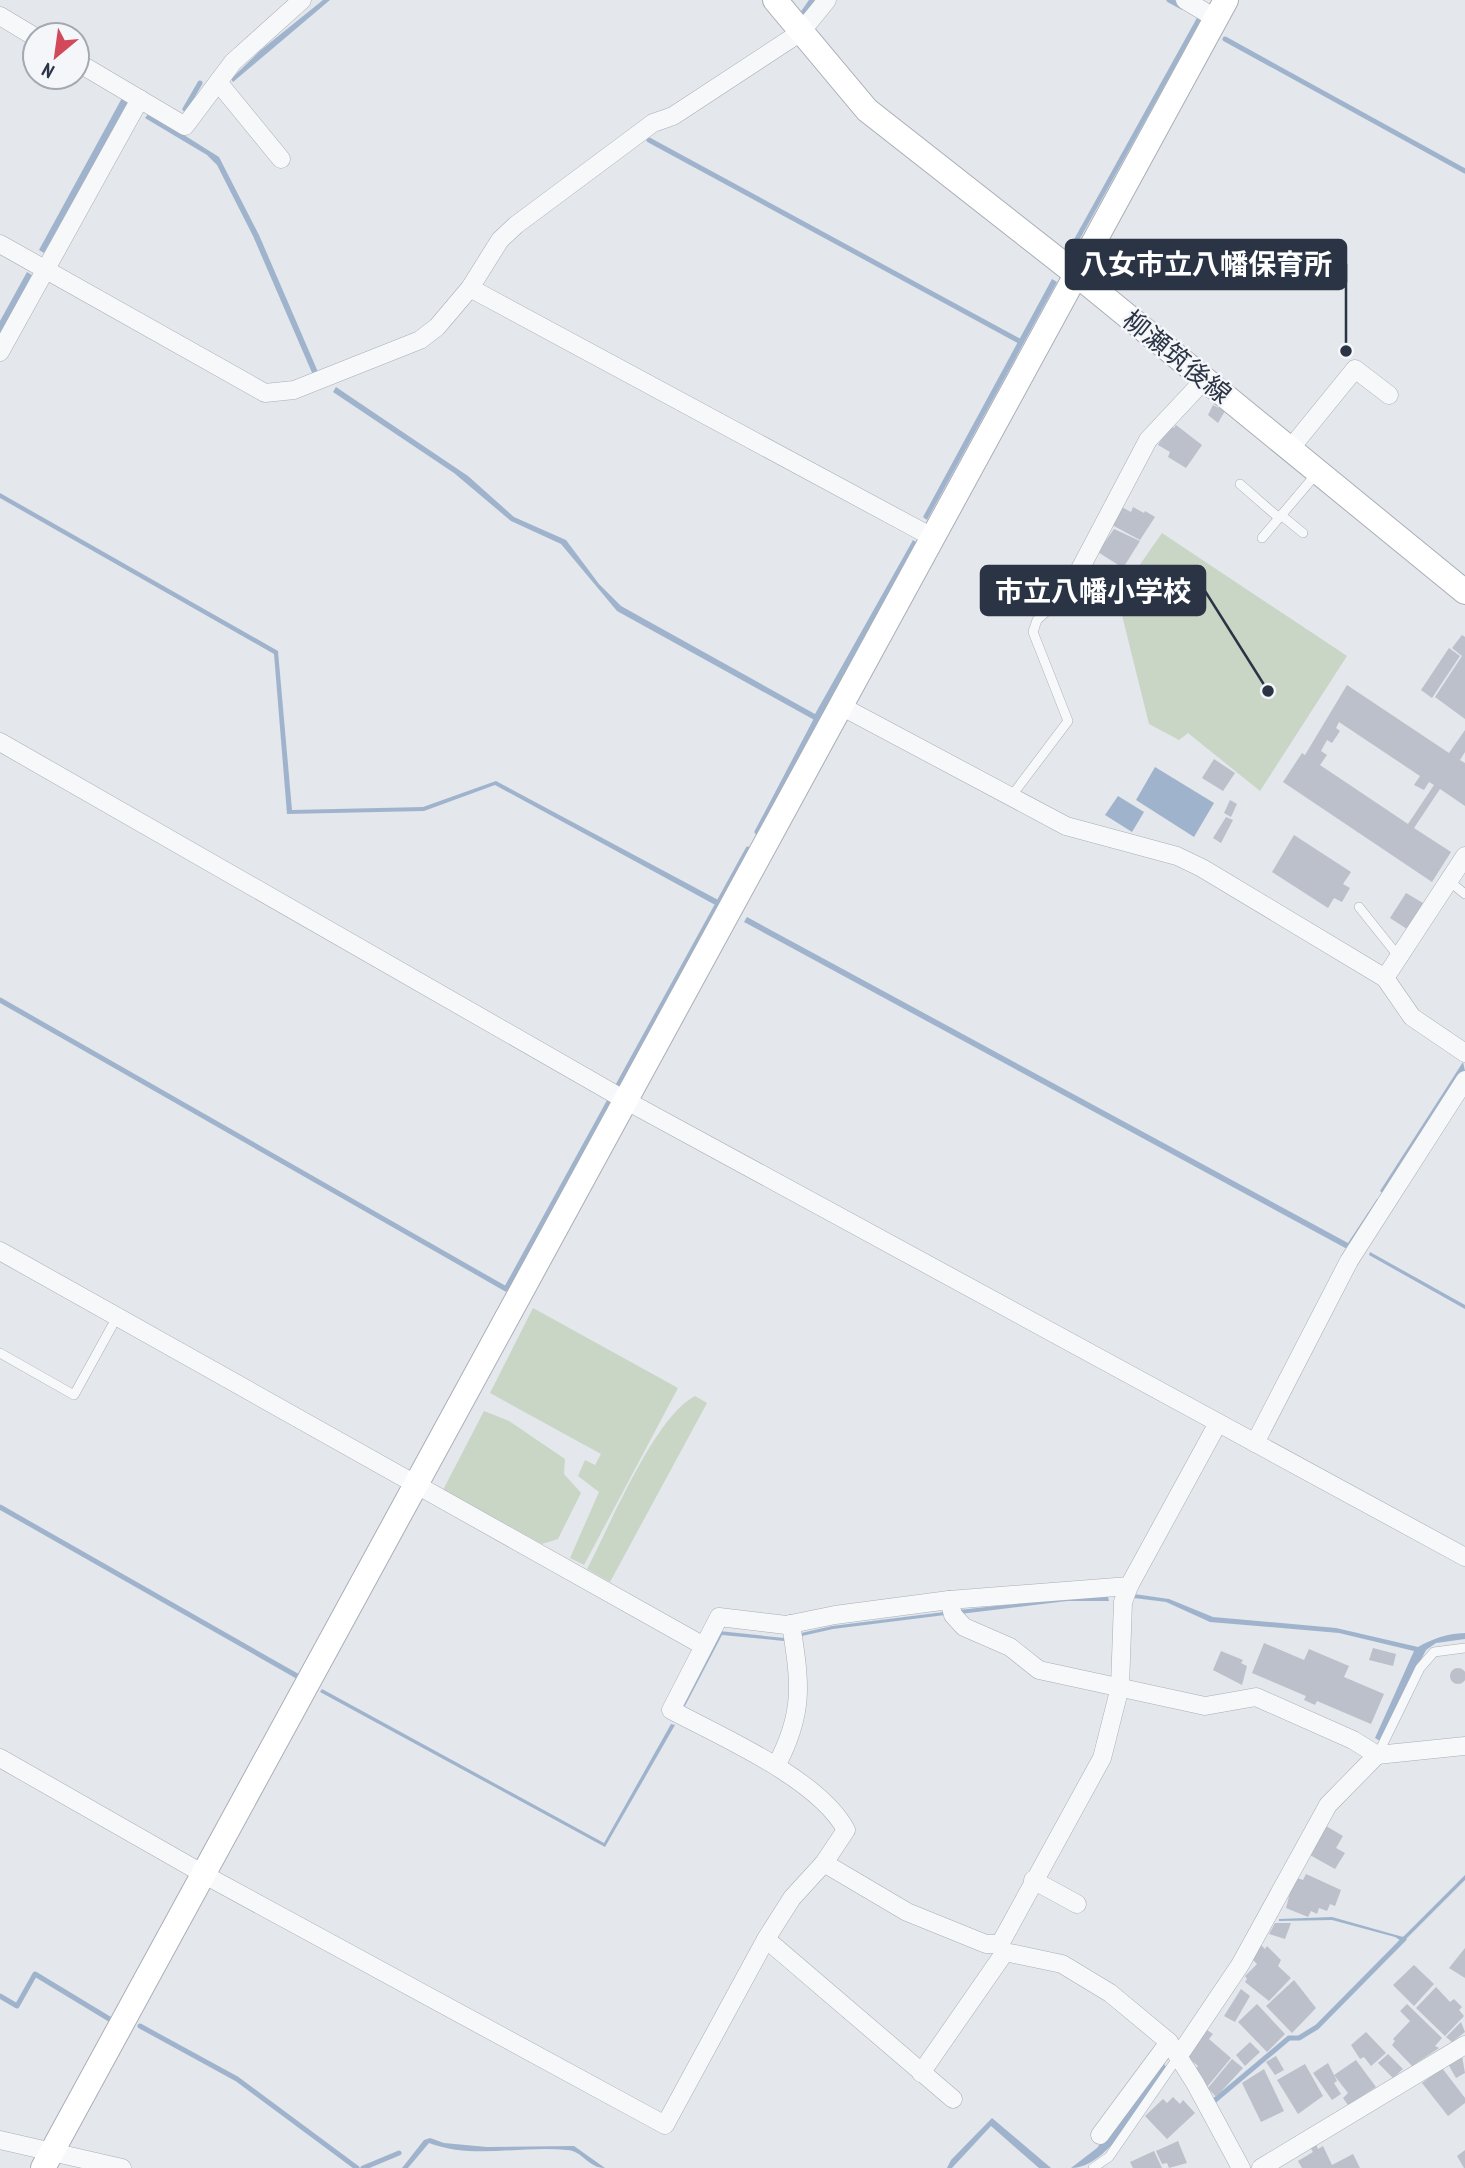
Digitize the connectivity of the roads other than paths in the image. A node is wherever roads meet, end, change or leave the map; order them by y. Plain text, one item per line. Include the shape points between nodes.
1 (302, 0) edge
2 (775, 0) edge
3 (827, 0) edge
4 (1185, 0) edge
5 (1220, 9) edge
6 (0, 16) edge
7 (21, 29) edge
8 (801, 32) junction
9 (91, 70) edge
10 (218, 82) junction
11 (140, 99) junction
12 (281, 159) dead end
13 (0, 244) edge
14 (45, 269) junction
15 (1076, 274) junction
16 (470, 288) junction
17 (0, 352) edge
18 (1205, 379) junction
19 (1389, 395) dead end
20 (1290, 449) junction
21 (1318, 472) junction
22 (1240, 484) dead end
23 (1280, 516) junction
24 (1303, 533) dead end
25 (932, 537) junction
26 (1262, 538) dead end
27 (1079, 570) joint
28 (1461, 593) edge
29 (839, 705) junction
30 (0, 742) edge
31 (1010, 798) junction
32 (1465, 856) edge
33 (1449, 881) junction
34 (1465, 894) edge
35 (1359, 907) dead end
36 (1399, 957) junction
37 (1385, 978) junction
38 (1465, 1053) edge
39 (1465, 1080) edge
40 (625, 1100) junction
41 (0, 1251) edge
42 (117, 1317) junction
43 (0, 1353) edge
44 (1219, 1423) junction
45 (1255, 1443) junction
46 (417, 1487) junction
47 (1465, 1557) edge
48 (1129, 1586) junction
49 (949, 1600) junction
50 (791, 1624) junction
51 (702, 1645) junction
52 (1465, 1648) edge
53 (1120, 1687) junction
54 (1465, 1746) edge
55 (1377, 1755) junction
56 (0, 1758) edge
57 (776, 1766) junction
58 (824, 1863) junction
59 (205, 1875) junction
60 (1033, 1880) junction
61 (1077, 1904) dead end
62 (766, 1939) junction
63 (1002, 1948) junction
64 (1465, 2045) edge
65 (1173, 2050) junction
66 (921, 2073) junction
67 (953, 2099) dead end
68 (1100, 2135) dead end
69 (0, 2140) edge
70 (1109, 2157) junction
71 (47, 2160) edge
72 (122, 2168) edge
73 (1093, 2168) edge
74 (1114, 2168) edge
75 (1241, 2168) edge
76 (1261, 2168) edge

1 - 10 street via 233,62
2 - 8 street, 柳瀬筑後線
3 - 8 street
4 - 5 street
5 - 15 street
6 - 7 street
8 - 15 street, 柳瀬筑後線 via 867,110
8 - 16 street via 673,116 653,123 516,225 500,240
9 - 11 street
10 - 11 street via 186,126
10 - 12 street
11 - 14 street
13 - 14 street
14 - 16 street via 265,393 294,390 420,340
14 - 17 street
15 - 18 street, 柳瀬筑後線
15 - 25 street
16 - 25 street
18 - 20 street, 柳瀬筑後線
18 - 27 street via 1148,440
19 - 20 street via 1355,369
20 - 21 street, 柳瀬筑後線
21 - 23 lane
21 - 28 street, 柳瀬筑後線
22 - 23 lane
23 - 24 lane
23 - 26 lane
25 - 29 street
27 - 31 lane via 1067,593 1037,620 1033,632 1068,721
29 - 31 street
29 - 40 street
30 - 40 street
31 - 37 street via 1066,826 1177,856 1202,868
32 - 33 street
33 - 34 lane
33 - 36 street
35 - 36 lane
36 - 37 street
37 - 38 street via 1412,1017
39 - 45 street via 1349,1261
40 - 44 street
40 - 46 street
41 - 42 street
42 - 43 lane via 74,1395
42 - 46 street
44 - 45 street
44 - 48 street
45 - 47 street
46 - 51 street
46 - 59 street
48 - 49 street
48 - 53 street via 1123,1602
49 - 50 street
49 - 53 street via 953,1615 964,1628 1010,1647 1039,1670
50 - 51 street via 719,1617
50 - 57 street via 800,1684 795,1725
51 - 57 street via 671,1710
52 - 55 lane via 1434,1652 1420,1668
53 - 55 street via 1205,1706 1256,1697
53 - 60 street via 1102,1758
54 - 55 street
55 - 65 street via 1328,1805 1240,1965
56 - 59 street
57 - 58 street via 838,1815 846,1830
58 - 62 street via 792,1898
58 - 63 street via 907,1912
59 - 62 street via 665,2125
59 - 71 street
60 - 61 street
60 - 63 street
62 - 66 street
63 - 65 street via 1062,1964 1110,1993
63 - 66 street
64 - 76 street
65 - 68 street
65 - 70 lane
65 - 75 street
66 - 67 street
69 - 71 street
70 - 73 lane
70 - 74 lane
71 - 72 street

